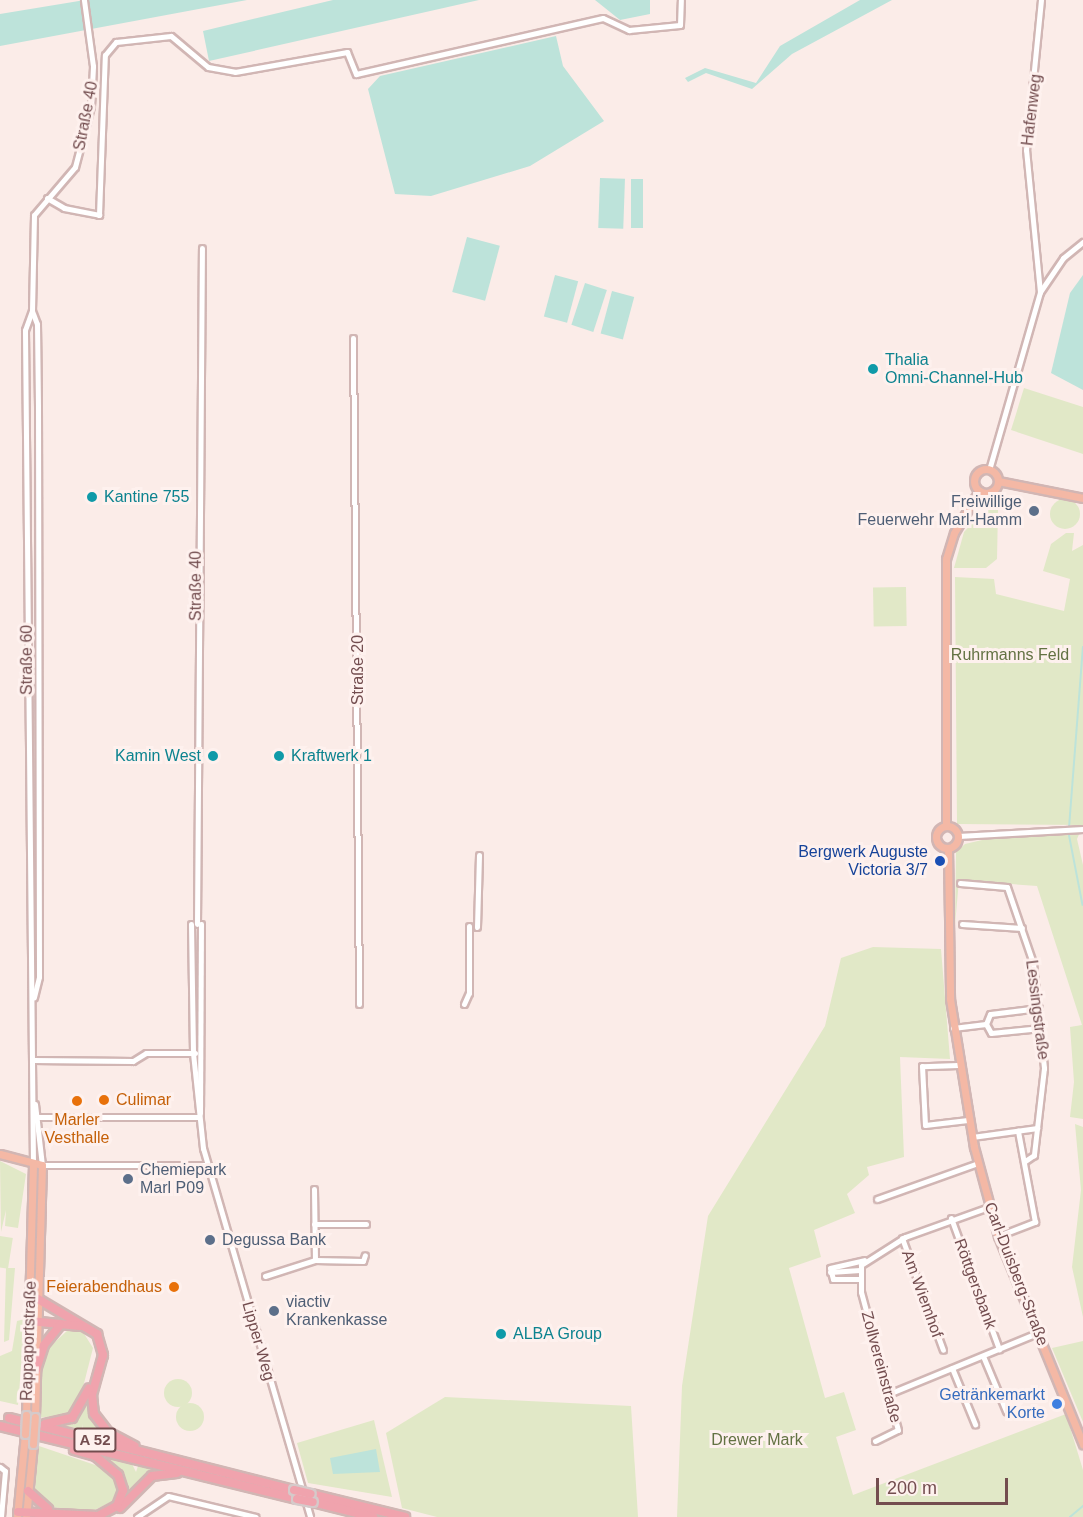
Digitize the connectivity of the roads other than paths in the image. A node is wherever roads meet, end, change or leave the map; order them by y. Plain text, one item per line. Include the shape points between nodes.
1 (84, 0) edge
2 (681, 0) edge
3 (1041, 0) edge
4 (47, 198) junction
5 (31, 234) joint
6 (1083, 242) edge
7 (202, 248) dead end
8 (1040, 292) junction
9 (32, 311) junction
10 (353, 338) dead end
11 (989, 470) junction
12 (998, 482) junction
13 (979, 491) junction
14 (1083, 498) edge
15 (946, 826) junction
16 (1083, 829) edge
17 (958, 836) junction
18 (948, 848) junction
19 (479, 855) dead end
20 (960, 883) dead end
21 (196, 924) junction
22 (962, 924) dead end
23 (469, 926) dead end
24 (477, 927) dead end
25 (1022, 928) junction
26 (33, 999) junction
27 (359, 1004) dead end
28 (464, 1004) dead end
29 (1040, 1008) junction
30 (986, 1024) junction
31 (953, 1028) junction
32 (1041, 1028) junction
33 (197, 1053) junction
34 (33, 1060) junction
35 (957, 1065) junction
36 (36, 1117) junction
37 (199, 1117) junction
38 (968, 1120) junction
39 (1037, 1128) junction
40 (1018, 1131) junction
41 (972, 1137) junction
42 (0, 1154) edge
43 (1025, 1161) junction
44 (978, 1163) junction
45 (33, 1165) junction
46 (206, 1165) junction
47 (42, 1166) junction
48 (314, 1189) dead end
49 (877, 1199) dead end
50 (989, 1207) junction
51 (951, 1218) junction
52 (314, 1224) junction
53 (366, 1224) dead end
54 (998, 1236) junction
55 (902, 1238) junction
56 (365, 1255) dead end
57 (315, 1260) junction
58 (864, 1260) junction
59 (860, 1270) junction
60 (830, 1272) junction
61 (264, 1276) dead end
62 (859, 1279) junction
63 (38, 1299) junction
64 (35, 1321) junction
65 (76, 1321) junction
66 (60, 1324) junction
67 (1037, 1333) junction
68 (999, 1349) junction
69 (943, 1350) dead end
70 (983, 1356) junction
71 (951, 1368) junction
72 (36, 1370) junction
73 (886, 1395) junction
74 (1006, 1411) dead end
75 (4, 1417) edge
76 (975, 1424) dead end
77 (0, 1426) edge
78 (39, 1436) junction
79 (875, 1441) dead end
80 (1083, 1444) edge
81 (183, 1462) junction
82 (3, 1469) edge
83 (214, 1479) junction
84 (28, 1491) junction
85 (296, 1494) junction
86 (312, 1498) junction
87 (23, 1514) edge
88 (55, 1516) edge
89 (1, 1517) edge
90 (108, 1517) edge
91 (137, 1517) edge
92 (256, 1517) edge
93 (310, 1517) edge
94 (373, 1517) edge
95 (405, 1517) edge

1 - 4 street, Straße 40 via 92,53 91,106 70,174
2 - 4 street via 680,25 629,30 603,18 356,74 347,52 235,72 208,67 176,38 116,42 105,55 99,216 64,208
3 - 8 street, Hafenweg via 1026,150
4 - 5 street, Straße 40 via 34,215
5 - 9 street, Straße 60
6 - 8 street via 1063,258
7 - 21 street, Straße 40
8 - 11 street
9 - 26 street, Straße 60 via 25,333 28,977
9 - 26 street via 38,324 39,966
10 - 27 street, Straße 20
11 - 12 main road
11 - 13 main road via 975,476
12 - 13 main road via 991,491
12 - 14 main road
13 - 15 main road via 954,533 946,559
15 - 17 main road
15 - 18 main road, Carl-Duisberg-Straße via 936,838
16 - 17 street
17 - 18 main road
18 - 31 main road, Carl-Duisberg-Straße
19 - 24 street
20 - 25 street, Lessingstraße via 1007,887
21 - 33 street
21 - 33 street, Straße 40
22 - 25 street
23 - 28 street via 469,993
25 - 29 street, Lessingstraße
26 - 34 street, Straße 60
29 - 30 street via 990,1014
29 - 32 street, Lessingstraße
30 - 31 street
30 - 32 street via 991,1033
31 - 35 main road, Carl-Duisberg-Straße
32 - 39 street, Lessingstraße via 1044,1068
33 - 34 street via 146,1053 133,1061
33 - 37 street, Lipper Weg
34 - 36 street, Straße 60
35 - 38 main road, Carl-Duisberg-Straße
35 - 38 street via 922,1066 925,1125
36 - 37 street
36 - 45 street
36 - 47 street
37 - 46 street, Lipper Weg
38 - 41 main road, Carl-Duisberg-Straße
39 - 40 street
39 - 43 street, Lessingstraße via 1034,1155
40 - 41 street
40 - 43 street
41 - 44 main road, Carl-Duisberg-Straße
42 - 45 main road
43 - 54 street via 1035,1222
44 - 49 street
44 - 50 main road, Carl-Duisberg-Straße
45 - 47 main road
45 - 64 main road, Rappaportstraße
46 - 47 street
46 - 93 street, Lipper Weg
47 - 63 main road, Rappaportstraße
48 - 52 street
50 - 51 street
50 - 54 main road, Carl-Duisberg-Straße
51 - 55 street
51 - 68 street, Röttgersbank
52 - 53 street
52 - 57 street
54 - 67 main road, Carl-Duisberg-Straße
55 - 58 street
55 - 69 street, Am Wiemhof
56 - 57 street via 363,1261
57 - 61 street
58 - 59 street, Zollvereinstraße
58 - 60 street via 834,1264
59 - 60 street
59 - 62 street, Zollvereinstraße
60 - 62 street via 836,1280
62 - 73 street, Zollvereinstraße
63 - 64 main road, Rappaportstraße
63 - 65 highway
64 - 65 highway
64 - 66 highway
64 - 72 main road, Rappaportstraße
64 - 87 main road, Rappaportstraße, bridge via 24,1441
65 - 81 highway via 94,1330 102,1346 92,1400 105,1429
66 - 72 highway via 44,1345
66 - 75 highway via 85,1329 98,1344 98,1362 82,1405 58,1424
67 - 68 street, Röttgersbank
67 - 80 main road, Carl-Duisberg-Straße
68 - 70 street, Röttgersbank
70 - 71 street, Röttgersbank
70 - 74 street
71 - 73 street, Röttgersbank
71 - 76 street
72 - 84 main road, Rappaportstraße, bridge
73 - 79 street, Zollvereinstraße via 898,1430
75 - 81 highway, A 52
77 - 78 highway, A 52
78 - 83 highway, A 52
78 - 88 highway via 95,1456 121,1479 121,1499 108,1513
81 - 85 highway, A 52
82 - 89 street
83 - 85 highway, A 52
83 - 90 highway via 152,1476
84 - 87 main road, Rappaportstraße
84 - 88 highway via 38,1505
85 - 86 highway, A 52, bridge
86 - 94 highway, A 52
86 - 95 highway, A 52
87 - 88 highway
91 - 92 street via 168,1496

